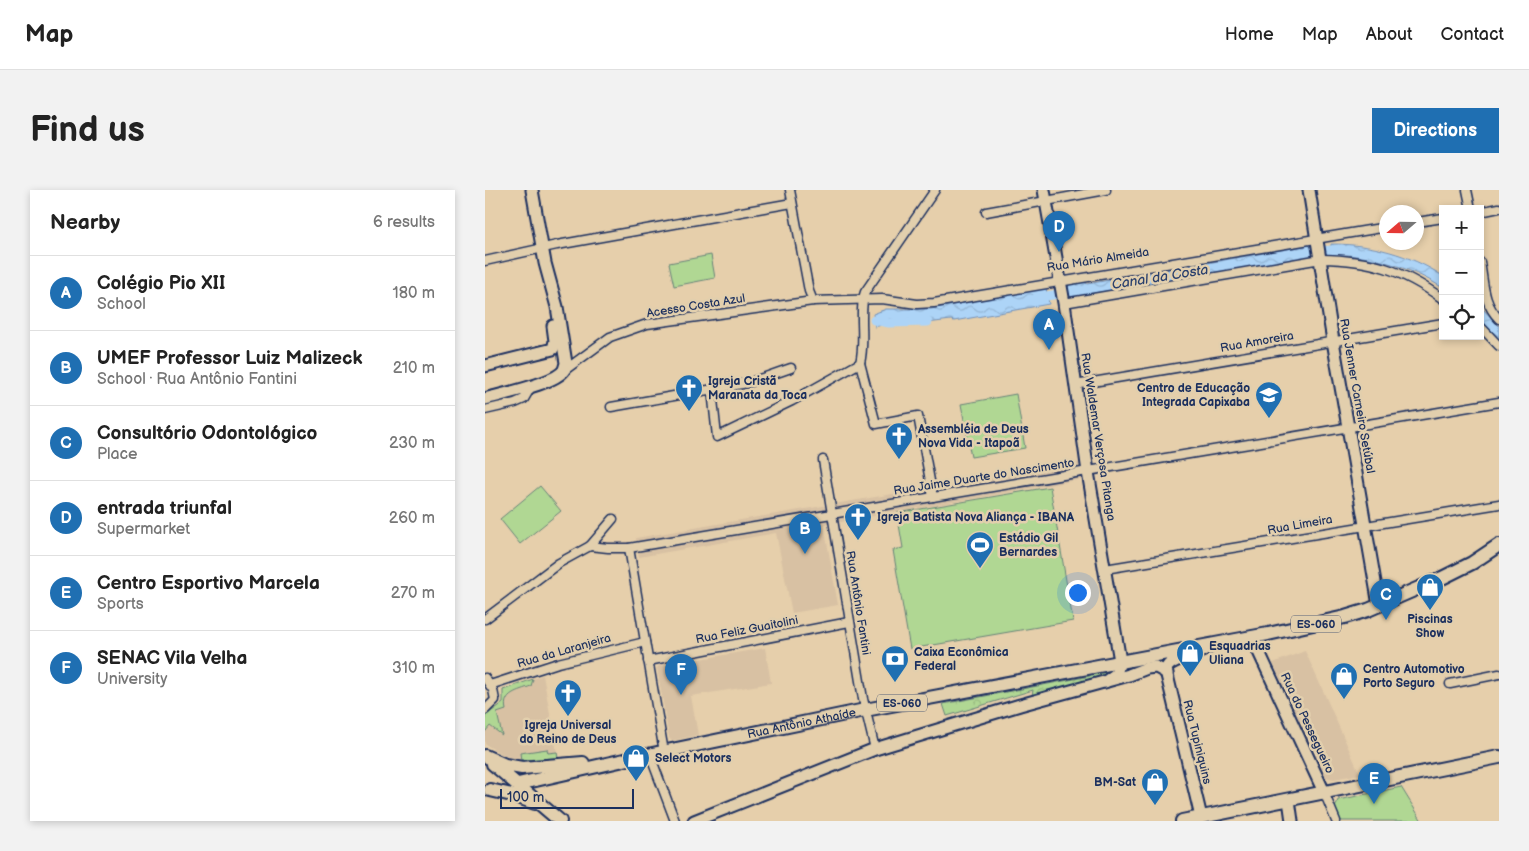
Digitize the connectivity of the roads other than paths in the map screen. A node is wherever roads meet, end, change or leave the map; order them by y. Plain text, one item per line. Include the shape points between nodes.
1 (532, 190) edge
2 (789, 190) edge
3 (935, 190) edge
4 (1106, 190) edge
5 (1309, 190) edge
6 (1467, 190) edge
7 (1045, 195) edge
8 (792, 203) junction
9 (1470, 205) edge
10 (1499, 208) edge
11 (1484, 211) edge
12 (986, 212) dead end
13 (1439, 219) edge
14 (1424, 221) edge
15 (1379, 229) edge
16 (1318, 240) junction
17 (543, 248) junction
18 (1321, 258) junction
19 (485, 261) edge
20 (545, 263) junction
21 (1060, 282) junction
22 (1484, 283) edge
23 (1439, 297) edge
24 (863, 300) junction
25 (813, 301) junction
26 (1064, 301) junction
27 (1499, 319) edge
28 (1439, 324) edge
29 (1484, 330) edge
30 (1333, 341) junction
31 (1499, 346) edge
32 (860, 363) junction
33 (485, 366) edge
34 (791, 368) dead end
35 (564, 370) junction
36 (1075, 385) junction
37 (531, 386) junction
38 (712, 390) junction
39 (485, 398) edge
40 (1499, 402) edge
41 (611, 407) dead end
42 (485, 410) edge
43 (1348, 428) junction
44 (823, 460) dead end
45 (1088, 472) junction
46 (933, 497) junction
47 (1499, 504) edge
48 (832, 514) junction
49 (613, 519) dead end
50 (1365, 525) junction
51 (1499, 545) edge
52 (590, 546) junction
53 (629, 548) junction
54 (1105, 569) junction
55 (1379, 605) junction
56 (485, 619) edge
57 (849, 622) junction
58 (1253, 637) junction
59 (645, 642) junction
60 (1214, 644) junction
61 (648, 661) junction
62 (1120, 661) junction
63 (1167, 673) junction
64 (1499, 674) edge
65 (485, 678) edge
66 (1105, 682) junction
67 (1450, 684) dead end
68 (490, 685) junction
69 (485, 710) edge
70 (865, 710) junction
71 (875, 749) junction
72 (664, 752) junction
73 (650, 755) junction
74 (485, 756) edge
75 (633, 758) junction
76 (1499, 758) edge
77 (518, 784) junction
78 (487, 791) edge
79 (1325, 792) junction
80 (1289, 800) junction
81 (544, 807) junction
82 (1201, 817) junction
83 (560, 821) edge
84 (675, 821) edge
85 (694, 821) edge
86 (1182, 821) edge
87 (1292, 821) edge
88 (1336, 821) edge

1 - 17 street
2 - 8 street
3 - 24 street via 866,289
4 - 7 street
5 - 16 street, Rua Jenner Carneiro Setúbal
6 - 9 street
7 - 12 street
7 - 21 street, Rua Waldemar Verçosa Pitanga
8 - 17 street
8 - 25 street
10 - 11 street
13 - 14 street
15 - 16 street, Rua Mário Almeida
16 - 18 street, Rua Jenner Carneiro Setúbal
16 - 21 street, Rua Mário Almeida
17 - 19 street
17 - 20 street
18 - 23 street via 1383,266
18 - 26 street
18 - 30 street, Rua Jenner Carneiro Setúbal
20 - 33 street via 555,340 553,349
20 - 35 street via 565,348
21 - 24 street, Rua Mário Almeida via 934,303
21 - 26 street, Rua Waldemar Verçosa Pitanga
22 - 27 street via 1488,304
24 - 25 street, Rua Mário Almeida
24 - 32 street via 864,349
25 - 35 street, Acesso Costa Azul via 647,324 610,337
26 - 36 street, Rua Waldemar Verçosa Pitanga
28 - 30 street, Rua Amoreira
29 - 31 street
30 - 36 street, Rua Amoreira
30 - 43 street, Rua Jenner Carneiro Setúbal
32 - 38 street via 717,437
32 - 46 street via 876,424 918,416
34 - 38 street via 755,381
35 - 37 street
36 - 45 street, Rua Waldemar Verçosa Pitanga
37 - 39 street
37 - 42 street via 524,399 515,404
38 - 41 street
40 - 43 street, Rua Jaime Duarte do Nascimento
43 - 45 street, Rua Jaime Duarte do Nascimento
43 - 50 street, Rua Jenner Carneiro Setúbal
44 - 48 street, Rua Antônio Fantini
45 - 46 street, Rua Jaime Duarte do Nascimento
45 - 54 street, Rua Waldemar Verçosa Pitanga
46 - 48 street, Rua Jaime Duarte do Nascimento
47 - 50 street, Rua Limeira
48 - 53 street, Rua Jaime Duarte do Nascimento
48 - 57 street, Rua Antônio Fantini
49 - 52 street
50 - 54 street, Rua Limeira
50 - 55 street, Rua Jenner Carneiro Setúbal
51 - 55 main road, ES-060 via 1458,571
52 - 53 street, Rua Jaime Duarte do Nascimento
52 - 56 street via 559,563
53 - 59 street
54 - 62 street, Rua Waldemar Verçosa Pitanga
55 - 58 main road, ES-060 via 1345,617
57 - 61 street, Rua Feliz Guaitolini
57 - 70 street, Rua Antônio Fantini
58 - 60 main road, ES-060
58 - 79 street, Rua do Pessegueiro
59 - 61 street
59 - 68 street, Rua da Laranjeira via 558,663
60 - 62 main road, ES-060
60 - 63 street via 1171,664 1166,669
61 - 72 street
62 - 66 street via 1116,674
62 - 70 main road, Rua Antônio Athaíde / ES-060
63 - 66 street via 1151,667
63 - 82 street, Rua Tupiniquins
64 - 67 street
65 - 68 street
66 - 71 street
68 - 69 street via 495,700
70 - 71 street, Rua Antônio Fantini
70 - 72 main road, Rua Antônio Athaíde / ES-060
71 - 85 street
72 - 73 main road, Rua Antônio Athaíde / ES-060
73 - 75 main road, Rua Antônio Athaíde / ES-060
73 - 84 street
74 - 75 main road via 522,768
74 - 77 main road
75 - 77 main road, Rua Antônio Athaíde
76 - 79 main road
77 - 78 street, Rua Antônio Athaíde
77 - 81 main road
78 - 81 main road
79 - 80 main road
79 - 88 street, Rua do Pessegueiro
80 - 82 main road
80 - 87 street
81 - 83 main road
82 - 86 main road

